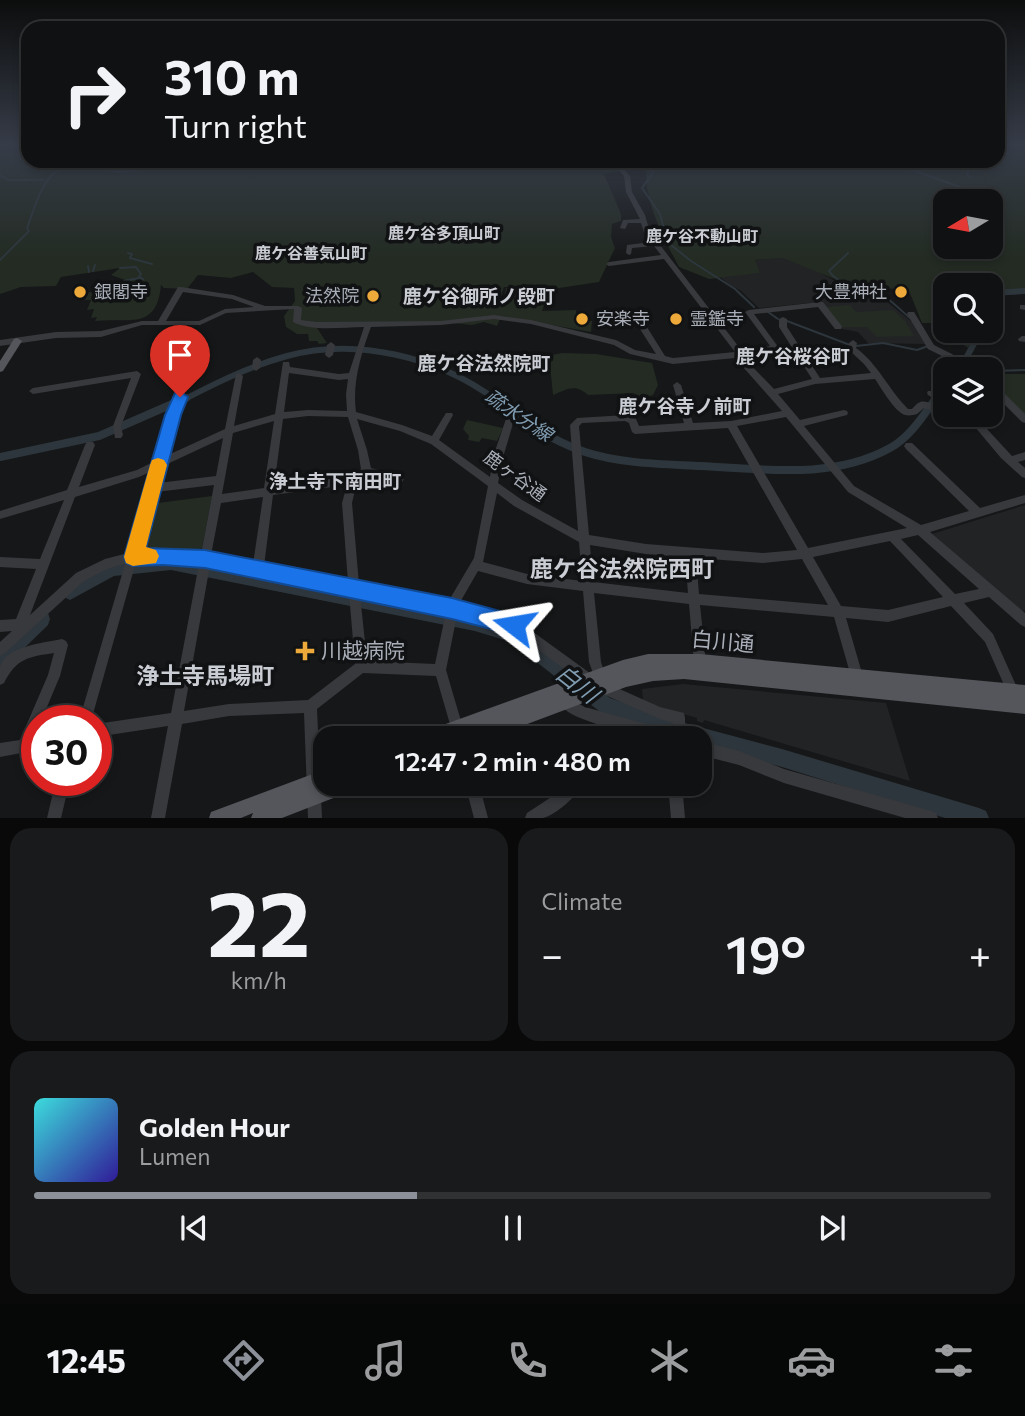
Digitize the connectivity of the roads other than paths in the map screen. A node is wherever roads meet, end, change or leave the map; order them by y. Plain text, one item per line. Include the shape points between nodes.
1 (628, 183) edge
2 (644, 221) junction
3 (623, 228) dead end
4 (654, 244) junction
5 (629, 253) dead end
6 (664, 257) junction
7 (609, 264) dead end
8 (262, 307) junction
9 (911, 314) dead end
10 (783, 320) dead end
11 (161, 322) junction
12 (368, 325) junction
13 (642, 326) dead end
14 (838, 327) dead end
15 (17, 341) junction
16 (0, 343) edge
17 (852, 344) dead end
18 (738, 355) junction
19 (948, 357) edge
20 (662, 358) junction
21 (285, 366) joint
22 (0, 369) edge
23 (239, 376) dead end
24 (354, 376) junction
25 (875, 376) junction
26 (818, 381) junction
27 (677, 385) dead end
28 (33, 391) dead end
29 (772, 393) junction
30 (180, 399) dead end
31 (1003, 399) edge
32 (933, 403) edge
33 (929, 406) joint
34 (513, 413) dead end
35 (788, 413) junction
36 (844, 413) dead end
37 (351, 414) junction
38 (449, 415) dead end
39 (278, 416) junction
40 (1025, 421) edge
41 (732, 424) junction
42 (798, 424) junction
43 (690, 427) junction
44 (980, 427) edge
45 (118, 431) dead end
46 (229, 431) junction
47 (434, 440) junction
48 (90, 445) dead end
49 (909, 446) dead end
50 (1025, 456) edge
51 (1010, 461) junction
52 (159, 464) junction
53 (366, 471) junction
54 (1025, 474) edge
55 (398, 479) dead end
56 (220, 480) junction
57 (353, 480) junction
58 (492, 485) junction
59 (152, 488) junction
60 (268, 492) junction
61 (71, 495) junction
62 (216, 499) junction
63 (1025, 499) edge
64 (978, 513) junction
65 (0, 515) edge
66 (920, 530) junction
67 (892, 536) junction
68 (584, 539) junction
69 (690, 554) junction
70 (804, 554) junction
71 (0, 562) edge
72 (131, 563) junction
73 (44, 564) junction
74 (204, 565) junction
75 (475, 565) junction
76 (257, 570) junction
77 (589, 587) junction
78 (992, 591) junction
79 (355, 597) junction
80 (695, 599) junction
81 (955, 602) junction
82 (839, 613) junction
83 (451, 616) junction
84 (1025, 621) edge
85 (0, 626) edge
86 (21, 626) junction
87 (0, 650) edge
88 (361, 667) junction
89 (701, 667) junction
90 (440, 670) junction
91 (0, 678) edge
92 (859, 683) junction
93 (587, 688) junction
94 (1019, 693) edge
95 (44, 705) edge
96 (90, 705) edge
97 (310, 706) junction
98 (1025, 706) edge
99 (177, 717) junction
100 (459, 726) edge
101 (486, 726) edge
102 (631, 726) edge
103 (679, 726) edge
104 (112, 728) edge
105 (313, 736) edge
106 (21, 746) edge
107 (0, 750) edge
108 (712, 751) edge
109 (313, 787) edge
110 (313, 788) edge
111 (59, 796) edge
112 (317, 796) edge
113 (475, 796) edge
114 (565, 796) edge
115 (676, 796) edge
116 (54, 817) edge
117 (158, 817) edge
118 (217, 817) edge
119 (259, 817) edge
120 (315, 817) edge
121 (481, 817) edge
122 (532, 817) edge
123 (678, 817) edge
124 (931, 817) edge

1 - 2 street
2 - 3 street via 625,221
2 - 4 street
4 - 5 street via 629,246
4 - 6 street
6 - 7 street
6 - 18 street
8 - 11 street via 225,311 200,323
8 - 11 street via 181,289
8 - 12 street via 298,308 297,322 302,324
9 - 19 street via 931,347
10 - 26 street
11 - 15 street via 101,334
12 - 20 street via 441,324 494,317 534,323
12 - 24 street
13 - 20 street
14 - 18 street via 820,304 749,312 775,348
15 - 16 street
15 - 22 main road
17 - 25 street
18 - 20 street
18 - 29 street
21 - 24 street
21 - 39 street
23 - 46 street
24 - 37 street
25 - 26 street
25 - 33 street via 906,412 914,412 922,404
26 - 29 street
27 - 43 street
28 - 45 street via 137,374
29 - 35 street
30 - 52 street
31 - 40 street
32 - 33 street
34 - 58 street
35 - 41 street
35 - 42 street
36 - 42 street
37 - 39 street, 鹿ヶ谷通
37 - 47 street, 鹿ヶ谷通
37 - 53 street
38 - 47 street
39 - 46 street, 鹿ヶ谷通
39 - 60 street
41 - 43 street
41 - 70 street
42 - 66 street via 858,494
43 - 68 street via 635,430 633,421 626,418 580,420 574,425
44 - 51 street
46 - 52 street, 鹿ヶ谷通
46 - 56 street
47 - 58 street, 鹿ヶ谷通
48 - 61 street
49 - 64 street
50 - 51 street
51 - 54 street
52 - 59 street
52 - 61 street, 鹿ヶ谷通
53 - 55 street
53 - 57 street
56 - 59 street
56 - 62 street
57 - 60 street
57 - 79 street via 347,503
58 - 68 street, 鹿ヶ谷通
58 - 75 street
59 - 72 street
60 - 62 street
60 - 76 street
61 - 65 street, 鹿ヶ谷通
61 - 73 street
62 - 74 street
63 - 64 street, 鹿ヶ谷通
64 - 66 street, 鹿ヶ谷通
66 - 67 street, 鹿ヶ谷通
66 - 78 street
67 - 70 street, 鹿ヶ谷通
67 - 81 street
68 - 69 street, 鹿ヶ谷通
68 - 77 street
69 - 70 street, 鹿ヶ谷通 via 763,558
69 - 80 street
70 - 82 street
71 - 73 street
72 - 74 street via 163,556
72 - 86 street via 105,564 80,577
72 - 96 street
73 - 86 street
74 - 76 street
74 - 99 street
75 - 77 street via 527,579
75 - 83 street via 454,601
76 - 79 street
77 - 80 street
77 - 93 street via 595,662
78 - 81 street
78 - 84 street
79 - 83 street
79 - 88 street
80 - 82 street
80 - 89 street
81 - 82 street via 888,616
81 - 94 street via 989,638
82 - 92 street
83 - 90 street
83 - 93 street via 514,625
85 - 86 street
86 - 87 street
88 - 90 street
88 - 97 street
89 - 92 main road, 白川通
89 - 93 main road, 白川通
90 - 100 street
91 - 95 street via 15,655 62,645
92 - 94 main road, 白川通
92 - 98 main road, 白川通
93 - 101 main road, 白川通
93 - 102 street via 583,713
93 - 103 street via 679,718
97 - 99 street
97 - 105 street
99 - 104 street
99 - 117 street
106 - 107 street
108 - 124 street
109 - 118 main road
110 - 119 main road
111 - 116 street
112 - 120 street
113 - 121 street
114 - 122 street
115 - 123 street

